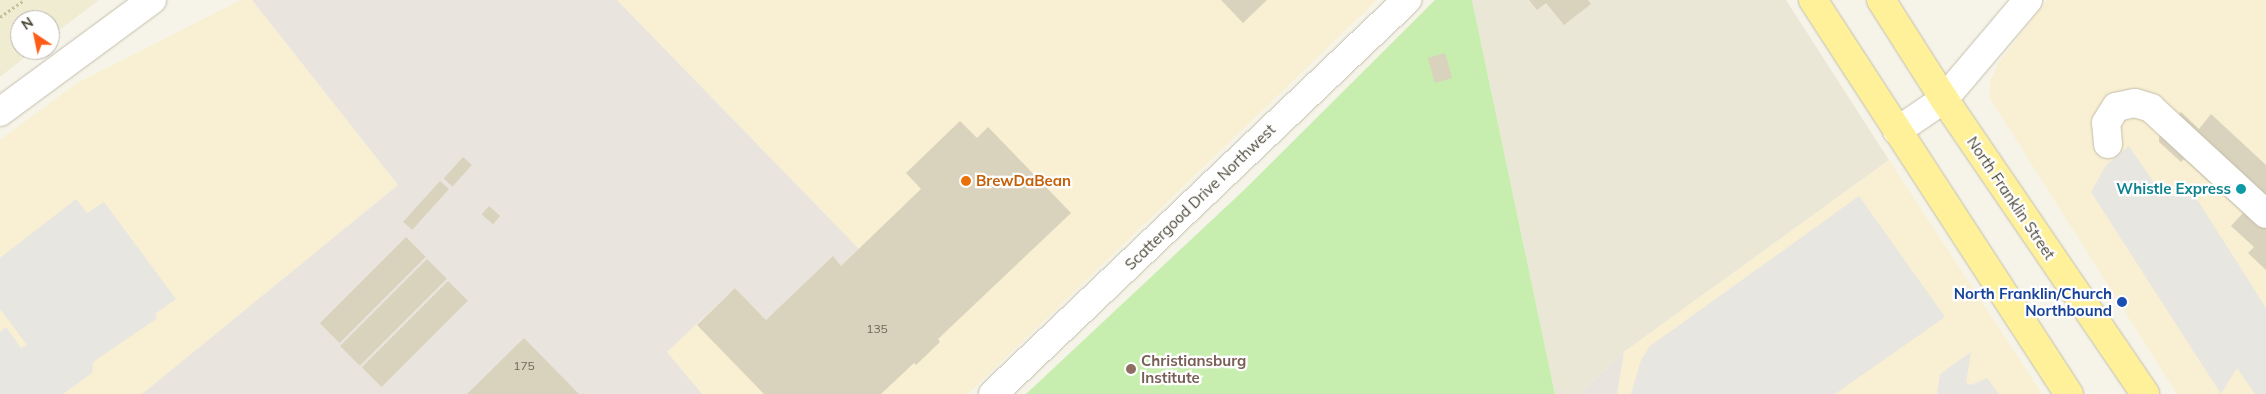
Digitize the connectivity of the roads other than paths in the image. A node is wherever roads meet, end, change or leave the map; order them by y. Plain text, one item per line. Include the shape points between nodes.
1 (152, 0) edge
2 (1407, 0) edge
3 (1813, 0) edge
4 (1881, 0) edge
5 (2028, 0) edge
6 (1944, 99) junction
7 (0, 112) edge
8 (1897, 131) junction
9 (2108, 144) dead end
10 (2266, 214) edge
11 (993, 394) edge
12 (2069, 394) edge
13 (2145, 394) edge

1 - 7 street
2 - 11 street, Scattergood Drive Northwest
3 - 8 main road
4 - 6 main road, North Franklin Street
5 - 6 street
6 - 8 street
6 - 13 main road, North Franklin Street
8 - 12 main road
9 - 10 street via 2106,123 2116,107 2135,103 2151,108

